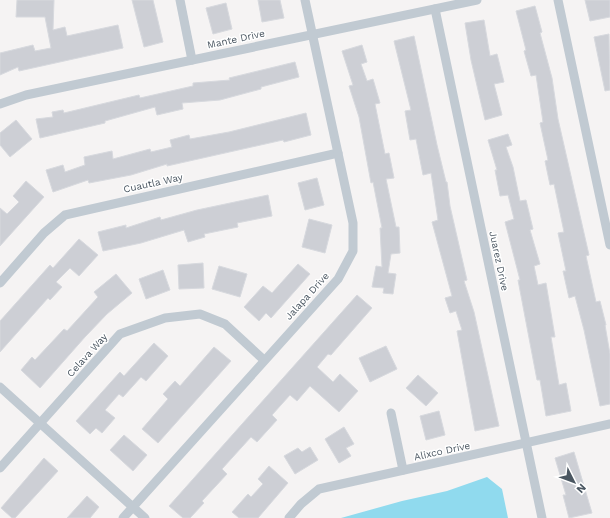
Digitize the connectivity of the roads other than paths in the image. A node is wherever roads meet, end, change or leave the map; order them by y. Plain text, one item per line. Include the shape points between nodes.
1 (180, 0) edge
2 (305, 0) edge
3 (477, 0) edge
4 (558, 0) edge
5 (435, 9) junction
6 (312, 34) junction
7 (192, 60) junction
8 (0, 104) edge
9 (338, 153) junction
10 (610, 245) edge
11 (0, 283) edge
12 (264, 360) junction
13 (0, 387) edge
14 (391, 413) dead end
15 (41, 423) junction
16 (610, 424) edge
17 (527, 444) junction
18 (0, 468) edge
19 (403, 470) junction
20 (133, 507) junction
21 (123, 518) edge
22 (145, 518) edge
23 (289, 518) edge
24 (542, 518) edge

1 - 7 street
2 - 6 street, Jalapa Drive
3 - 5 street, Mante Drive
4 - 10 street
5 - 6 street, Mante Drive
5 - 17 street, Juarez Drive
6 - 7 street, Mante Drive
6 - 9 street, Jalapa Drive
7 - 8 street, Mante Drive via 26,95
9 - 11 street, Cuautla Way via 65,214 44,233
9 - 12 street, Jalapa Drive via 353,223 353,250 338,279
12 - 15 street, Celava Way via 225,324 200,314 165,318 120,334
12 - 20 street, Jalapa Drive
13 - 15 street
14 - 19 street
15 - 18 street, Celava Way
15 - 20 street
16 - 17 street, Alixco Drive
17 - 19 street, Alixco Drive
17 - 24 street, Juarez Drive
19 - 23 street, Alixco Drive via 319,489
20 - 21 street, Jalapa Drive
20 - 22 street

